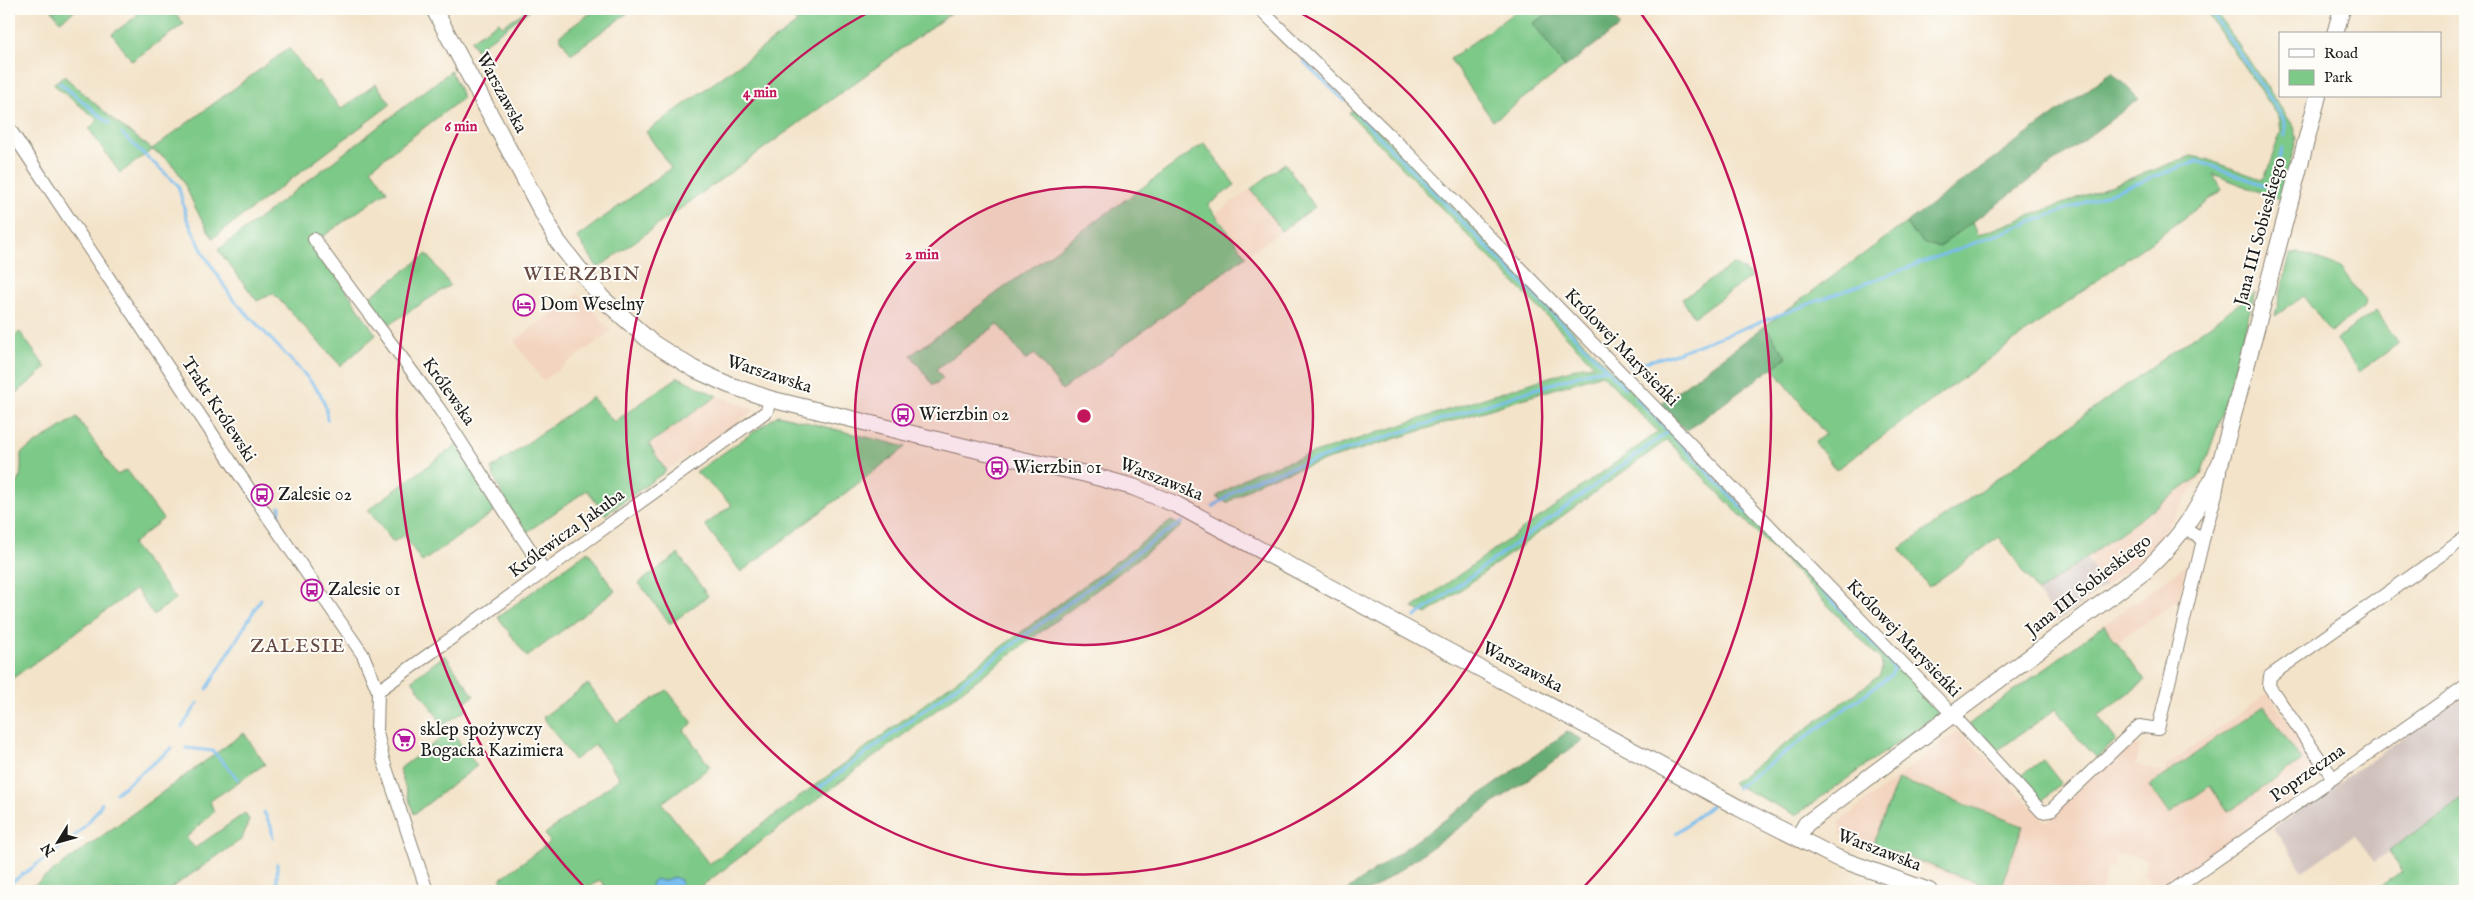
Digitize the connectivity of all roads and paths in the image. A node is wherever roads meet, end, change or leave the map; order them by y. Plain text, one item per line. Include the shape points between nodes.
1 (434, 9) edge
2 (1260, 9) edge
3 (2342, 9) edge
4 (2336, 32) edge
5 (2317, 98) edge
6 (9, 128) edge
7 (314, 238) dead end
8 (770, 399) junction
9 (2221, 461) junction
10 (2185, 529) junction
11 (2465, 538) edge
12 (2203, 540) junction
13 (545, 571) junction
14 (2465, 686) edge
15 (378, 691) junction
16 (1953, 715) junction
17 (2332, 778) junction
18 (1798, 838) junction
19 (427, 891) edge
20 (1928, 891) edge
21 (2172, 891) edge

1 - 8 main road, Warszawska via 558,242 585,279 651,342 694,369
2 - 16 street, Królowej Marysieńki via 1418,163
3 - 4 main road
5 - 9 main road, Jana III Sobieskiego
6 - 15 street, Trakt Królewski via 363,655
7 - 13 street, Królewska via 438,408
8 - 13 street, Królewicza Jakuba via 767,411
8 - 18 main road, Warszawska via 1086,474 1134,487 1177,505
9 - 10 main road, Jana III Sobieskiego via 2203,501
9 - 12 street
10 - 12 street
10 - 16 main road, Jana III Sobieskiego via 2145,571
11 - 17 street via 2270,676 2269,686
12 - 16 street, Królowej Marysieńki via 2158,730 2139,726 2050,811 2039,810
13 - 15 street, Królewicza Jakuba
14 - 17 street, Poprzeczna
15 - 19 street, Trakt Królewski via 377,732 383,760
16 - 18 main road, Jana III Sobieskiego via 1806,824
17 - 21 street, Poprzeczna
18 - 20 main road, Warszawska via 1837,858

